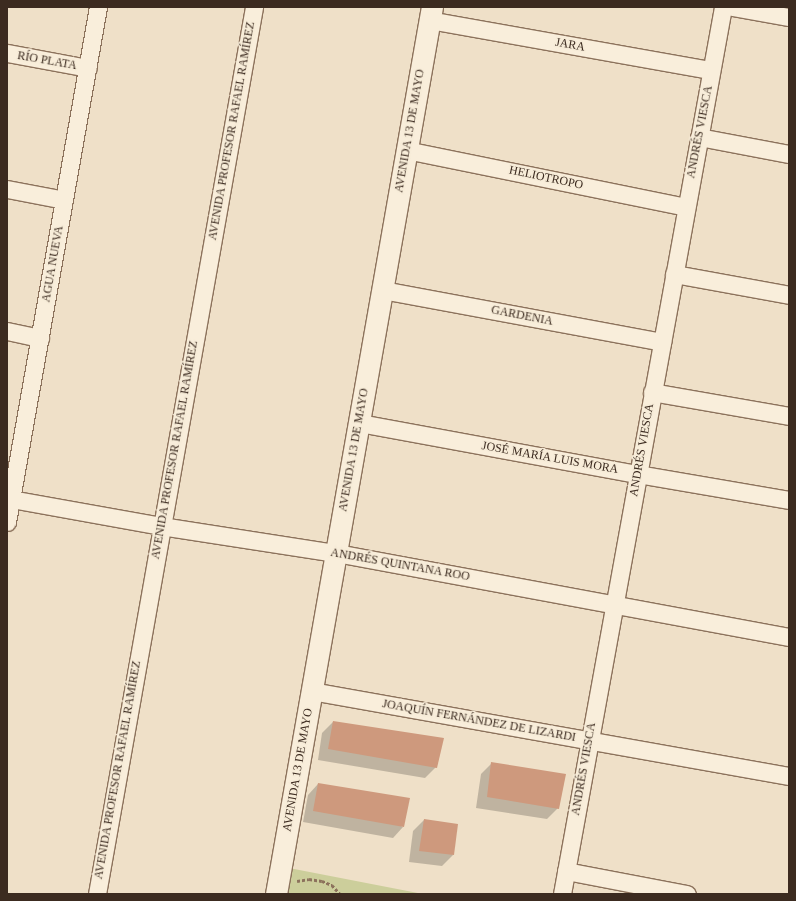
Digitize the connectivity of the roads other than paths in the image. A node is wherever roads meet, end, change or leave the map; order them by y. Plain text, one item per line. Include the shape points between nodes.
1 (98, 7) edge
2 (254, 7) edge
3 (724, 7) edge
4 (732, 7) edge
5 (431, 13) edge
6 (789, 17) edge
7 (7, 53) edge
8 (88, 68) junction
9 (712, 70) junction
10 (699, 137) junction
11 (406, 150) junction
12 (789, 154) edge
13 (7, 190) edge
14 (64, 200) junction
15 (686, 207) junction
16 (674, 274) junction
17 (382, 290) junction
18 (789, 295) edge
19 (7, 331) edge
20 (40, 338) junction
21 (662, 342) junction
22 (652, 392) junction
23 (789, 416) edge
24 (359, 423) junction
25 (12, 456) edge
26 (638, 474) junction
27 (11, 499) junction
28 (789, 500) edge
29 (7, 522) edge
30 (161, 526) junction
31 (336, 553) junction
32 (614, 604) junction
33 (789, 637) edge
34 (312, 691) junction
35 (589, 740) junction
36 (789, 776) edge
37 (566, 871) junction
38 (276, 892) edge
39 (96, 894) edge
40 (562, 894) edge
41 (687, 894) edge

1 - 8 street, AGUA NUEVA
2 - 30 street, AVENIDA PROFESOR RAFAEL RAMÍREZ
3 - 9 street, ANDRÉS VIESCA
4 - 6 street
5 - 9 street, JARA
5 - 11 street, AVENIDA 13 DE MAYO
7 - 8 street, RÍO PLATA
8 - 14 street, AGUA NUEVA
9 - 10 street, ANDRÉS VIESCA
10 - 12 street
10 - 15 street, ANDRÉS VIESCA
11 - 15 street, HELIOTROPO
11 - 17 street, AVENIDA 13 DE MAYO
13 - 14 street
14 - 20 street, AGUA NUEVA
15 - 16 street, ANDRÉS VIESCA
16 - 18 street
16 - 21 street, ANDRÉS VIESCA
17 - 21 street, GARDENIA
17 - 24 street, AVENIDA 13 DE MAYO
19 - 20 street
20 - 25 street, AGUA NUEVA
21 - 22 street, ANDRÉS VIESCA
22 - 23 street
22 - 26 street, ANDRÉS VIESCA
24 - 26 street, JOSÉ MARÍA LUIS MORA
24 - 31 street, AVENIDA 13 DE MAYO
25 - 27 street, AGUA NUEVA
26 - 28 street, JOSÉ MARÍA LUIS MORA
26 - 32 street, ANDRÉS VIESCA
27 - 29 street, AGUA NUEVA
27 - 30 street, ANDRÉS QUINTANA ROO
30 - 31 street, ANDRÉS QUINTANA ROO
30 - 39 street, AVENIDA PROFESOR RAFAEL RAMÍREZ
31 - 32 street, ANDRÉS QUINTANA ROO
31 - 34 street, AVENIDA 13 DE MAYO
32 - 33 street, ANDRÉS QUINTANA ROO
32 - 35 street, ANDRÉS VIESCA
34 - 35 street, JOAQUÍN FERNÁNDEZ DE LIZARDI
34 - 38 street, AVENIDA 13 DE MAYO
35 - 36 street, JOAQUÍN FERNÁNDEZ DE LIZARDI
35 - 37 street, ANDRÉS VIESCA
37 - 40 street, ANDRÉS VIESCA
37 - 41 street

